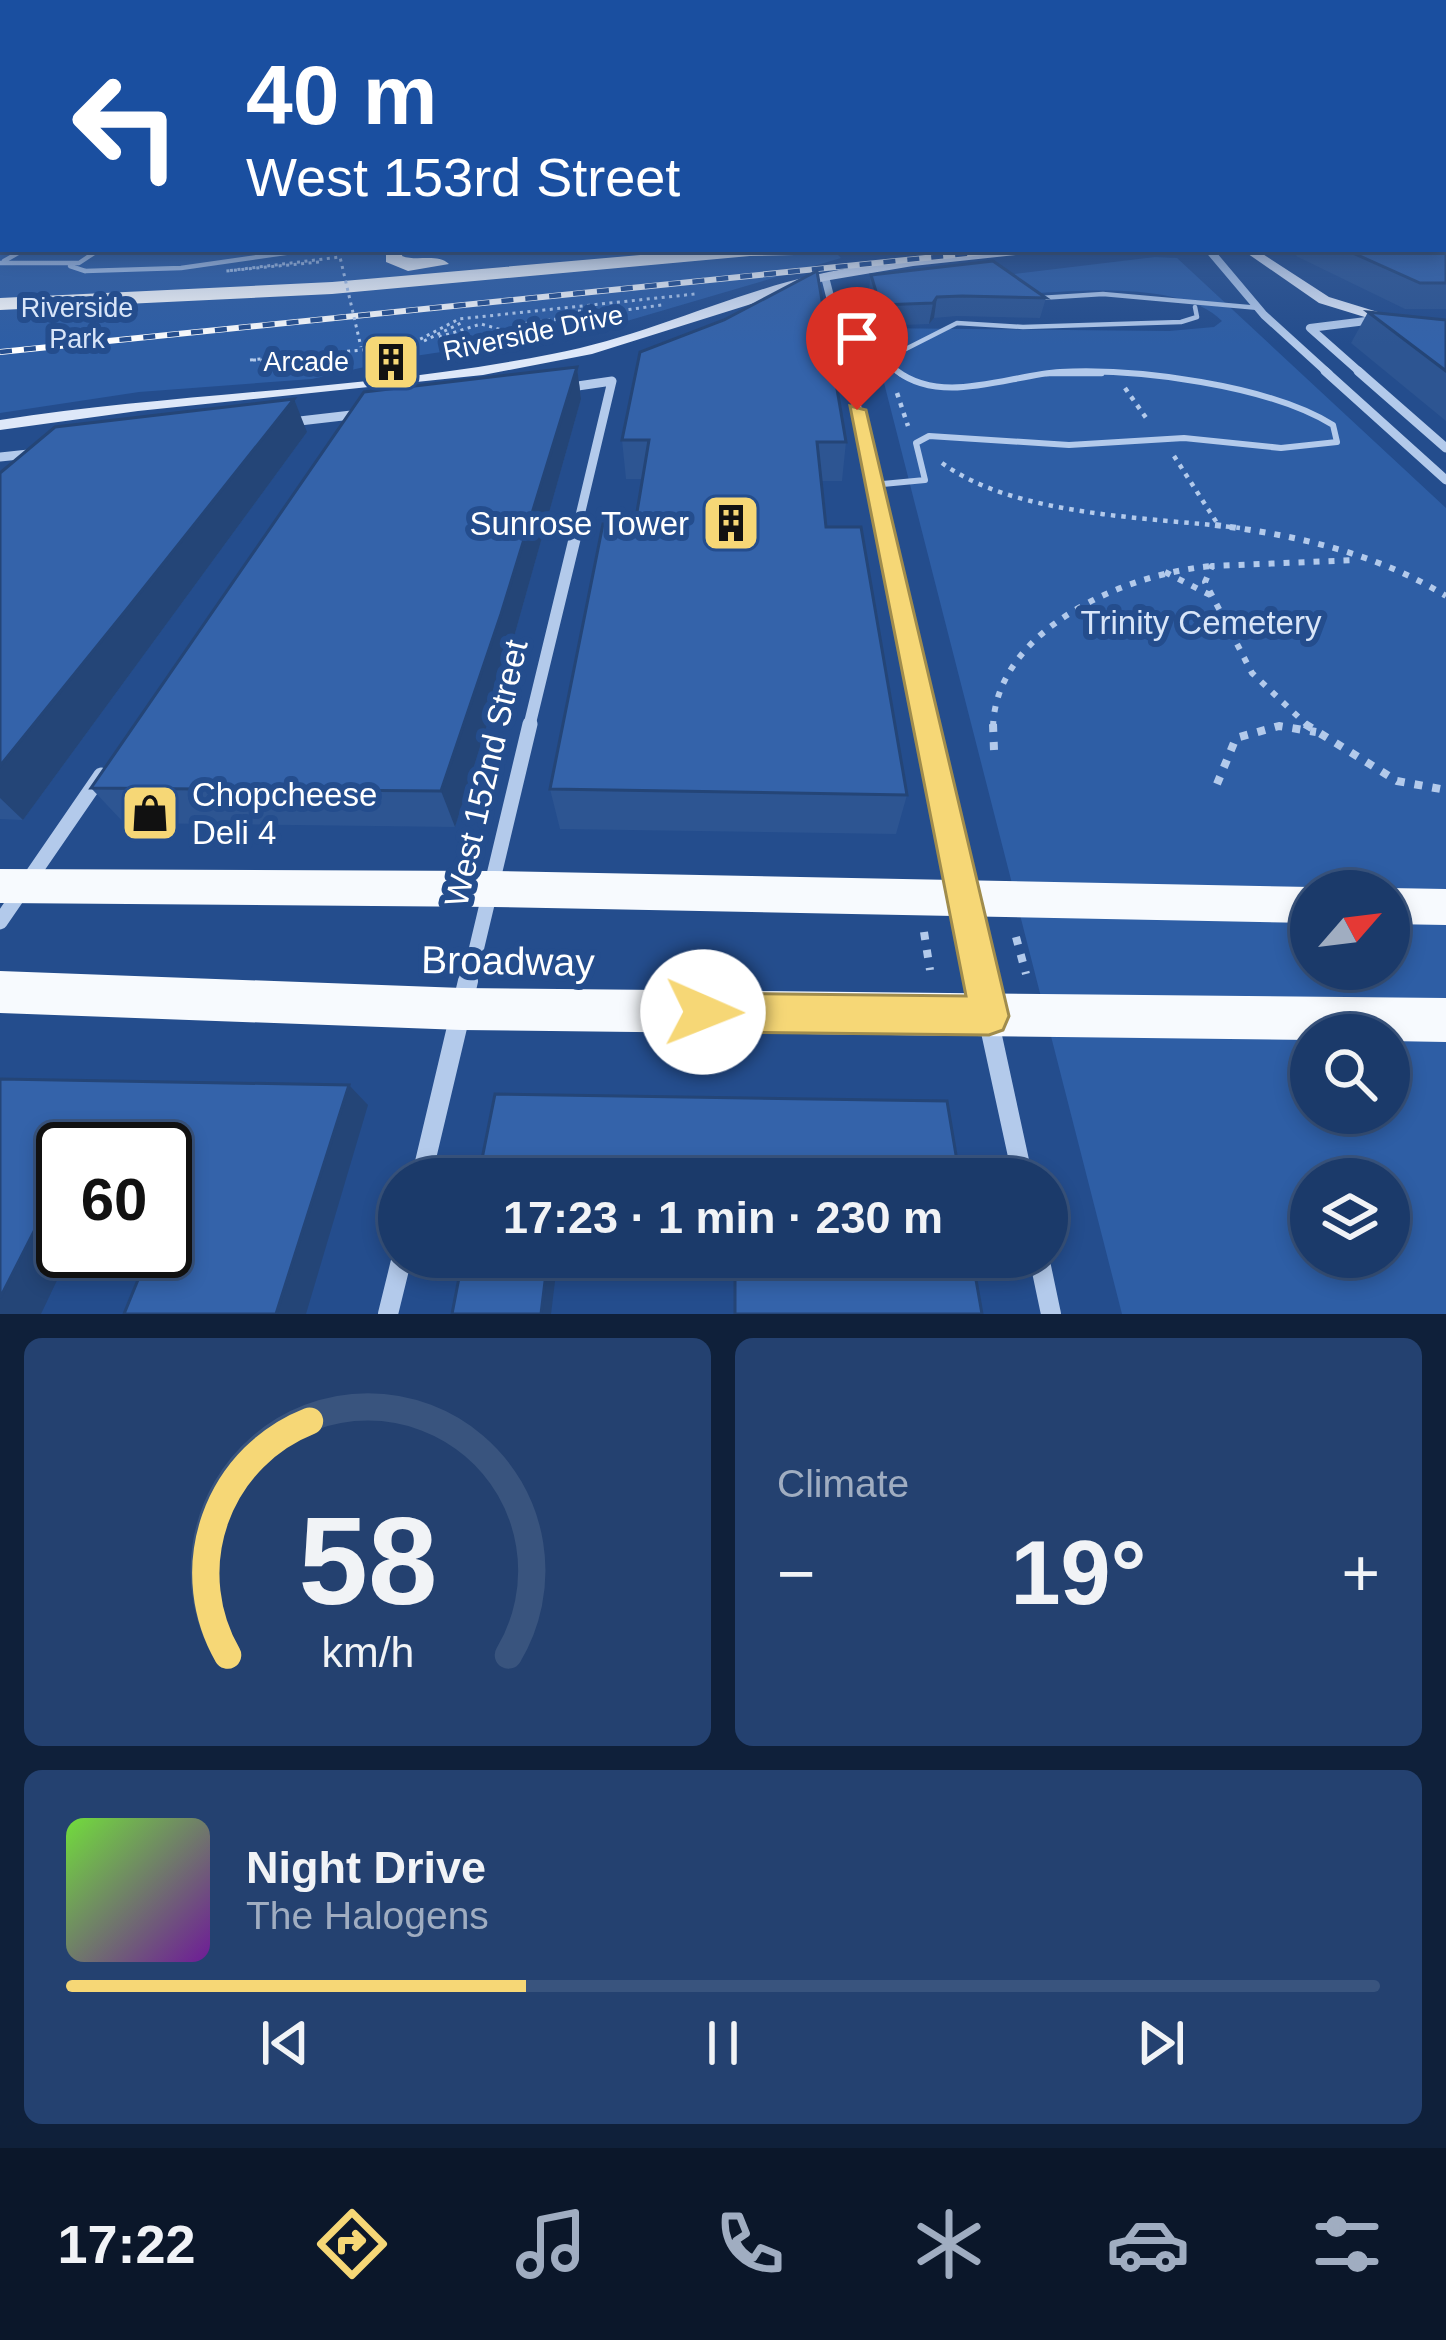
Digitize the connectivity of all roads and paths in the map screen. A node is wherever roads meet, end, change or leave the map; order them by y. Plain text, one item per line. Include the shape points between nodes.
1 (96, 252) edge
2 (281, 252) edge
3 (394, 252) edge
4 (638, 252) edge
5 (736, 252) edge
6 (1041, 252) edge
7 (1211, 252) edge
8 (1251, 252) edge
9 (1274, 252) edge
10 (370, 257) edge
11 (575, 258) junction
12 (319, 262) dead end
13 (1, 263) edge
14 (69, 264) junction
15 (824, 277) junction
16 (204, 285) junction
17 (0, 292) edge
18 (1040, 298) edge
19 (724, 303) junction
20 (0, 304) edge
21 (887, 306) edge
22 (1195, 307) junction
23 (871, 308) edge
24 (1259, 308) junction
25 (1374, 320) junction
26 (1446, 322) edge
27 (439, 337) junction
28 (1446, 338) edge
29 (423, 342) junction
30 (500, 346) dead end
31 (361, 347) junction
32 (320, 362) dead end
33 (612, 381) joint
34 (546, 390) edge
35 (370, 413) edge
36 (0, 424) edge
37 (267, 425) edge
38 (953, 441) junction
39 (1446, 448) edge
40 (0, 457) edge
41 (28, 473) edge
42 (1446, 479) edge
43 (872, 485) junction
44 (1366, 560) junction
45 (1212, 566) junction
46 (1161, 571) junction
47 (1446, 596) edge
48 (1220, 602) junction
49 (1320, 732) junction
50 (994, 750) dead end
51 (113, 758) edge
52 (1217, 784) dead end
53 (1446, 790) edge
54 (12, 886) edge
55 (494, 889) junction
56 (965, 900) junction
57 (1290, 905) edge
58 (1410, 906) edge
59 (1446, 907) edge
60 (0, 922) edge
61 (924, 932) dead end
62 (1016, 937) dead end
63 (930, 970) dead end
64 (1026, 974) dead end
65 (0, 992) edge
66 (462, 1009) junction
67 (989, 1016) junction
68 (1446, 1020) edge
69 (426, 1158) edge
70 (1019, 1158) edge
71 (397, 1278) edge
72 (1043, 1278) edge
73 (388, 1314) edge
74 (1051, 1314) edge

1 - 14 lane
2 - 14 lane, bridge via 181,268 85,271
3 - 11 highway via 408,265
4 - 11 highway
5 - 20 highway via 332,288
6 - 15 main road, Riverside Drive
7 - 24 street
8 - 25 main road via 1312,295
9 - 26 main road via 1363,305
10 - 16 highway via 329,272
11 - 16 highway
12 - 31 path, bridge via 226,271 340,257
13 - 14 lane
15 - 19 main road, Riverside Drive
15 - 43 street
16 - 17 highway
18 - 22 lane via 1103,294
19 - 27 path via 515,326 605,308 460,322
19 - 29 path via 703,293 459,319 428,331
19 - 36 main road, Riverside Drive via 589,352 487,370
21 - 23 path
22 - 24 lane
22 - 38 lane via 1197,317 1181,322 957,322 886,359 907,378 935,385 993,386 1084,372 1299,404 1322,415 1337,442 1281,448 1184,438 1101,446
24 - 42 street
25 - 28 main road
25 - 39 street via 1310,328
27 - 29 path
27 - 30 path via 489,324 506,331
29 - 31 path
31 - 32 path via 250,360
33 - 34 street, Riverside Drive
33 - 55 street, West 152nd Street
35 - 37 street
38 - 43 lane via 917,440 921,483
38 - 44 path via 941,462 988,491 1255,530
40 - 41 street via 53,451
43 - 56 street
44 - 45 path
44 - 47 path
45 - 46 path
45 - 48 path via 1205,582
46 - 48 path
46 - 50 path via 1100,597 1022,656 993,712
48 - 49 path via 1249,670
49 - 52 path via 1279,726 1236,738
49 - 53 path via 1386,779 1417,791
51 - 54 street
54 - 55 main road, Broadway
54 - 60 street
55 - 56 main road, Broadway
55 - 66 street, West 152nd Street
56 - 57 main road, Broadway
56 - 67 street
58 - 59 main road
61 - 63 path
62 - 64 path
65 - 66 main road, Broadway
66 - 67 main road, Broadway
66 - 69 street, West 152nd Street
67 - 68 main road, Broadway
67 - 70 street
71 - 73 street
72 - 74 street

